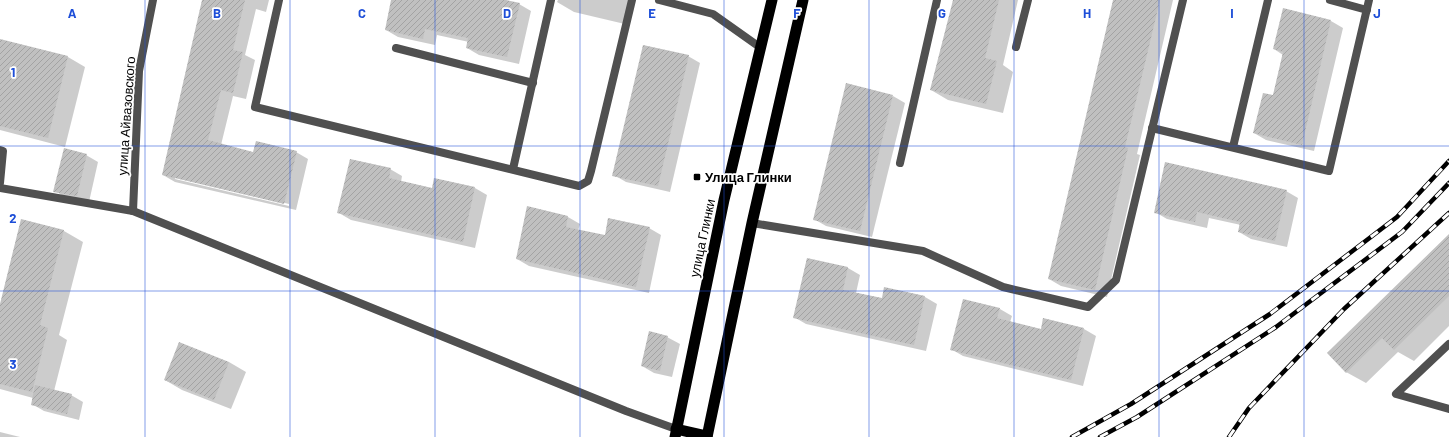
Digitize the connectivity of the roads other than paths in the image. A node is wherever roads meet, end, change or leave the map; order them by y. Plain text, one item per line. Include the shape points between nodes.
1 (153, 0) edge
2 (279, 0) edge
3 (551, 0) edge
4 (632, 0) edge
5 (659, 0) edge
6 (772, 0) edge
7 (803, 0) edge
8 (937, 0) edge
9 (1028, 0) edge
10 (1183, 0) edge
11 (1268, 0) edge
12 (1330, 0) edge
13 (1369, 0) edge
14 (1367, 10) junction
15 (1016, 47) dead end
16 (396, 48) dead end
17 (761, 48) junction
18 (533, 83) junction
19 (1152, 128) junction
20 (1233, 147) junction
21 (0, 150) edge
22 (900, 163) dead end
23 (513, 169) junction
24 (0, 183) edge
25 (0, 188) edge
26 (133, 211) junction
27 (752, 223) junction
28 (1449, 344) edge
29 (1449, 409) edge
30 (675, 433) edge
31 (707, 437) edge

1 - 26 street, улица Айвазовского via 138,71
2 - 23 street via 255,107
3 - 18 street
4 - 23 street via 588,181 579,186
5 - 17 street via 713,14
6 - 17 highway, улица Глинки
7 - 27 highway
8 - 22 street
9 - 15 street
10 - 19 street
11 - 20 street
12 - 14 street
13 - 14 street
14 - 20 street via 1329,171
16 - 18 street
17 - 30 highway, улица Глинки via 724,200
18 - 23 street
19 - 20 street
19 - 27 street via 1116,280 1088,307 1003,286 924,251
21 - 24 street via 4,151
25 - 26 street
26 - 30 street
27 - 31 highway
28 - 29 street via 1396,394
30 - 31 highway

